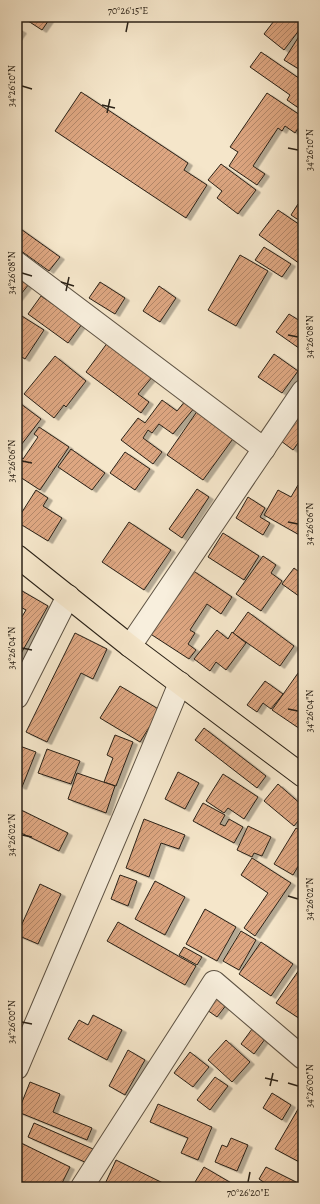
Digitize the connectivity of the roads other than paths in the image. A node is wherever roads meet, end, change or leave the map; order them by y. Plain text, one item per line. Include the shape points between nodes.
1 (17, 263) edge
2 (303, 391) edge
3 (264, 449) junction
4 (17, 556) edge
5 (68, 596) junction
6 (130, 646) junction
7 (180, 683) junction
8 (17, 697) edge
9 (303, 776) edge
10 (303, 1058) edge
11 (17, 1068) edge
12 (82, 1187) edge

1 - 3 street
2 - 3 street
3 - 6 street
4 - 5 main road
5 - 6 main road
5 - 8 street
6 - 7 main road
7 - 9 main road
7 - 11 street
10 - 12 street via 214,982

